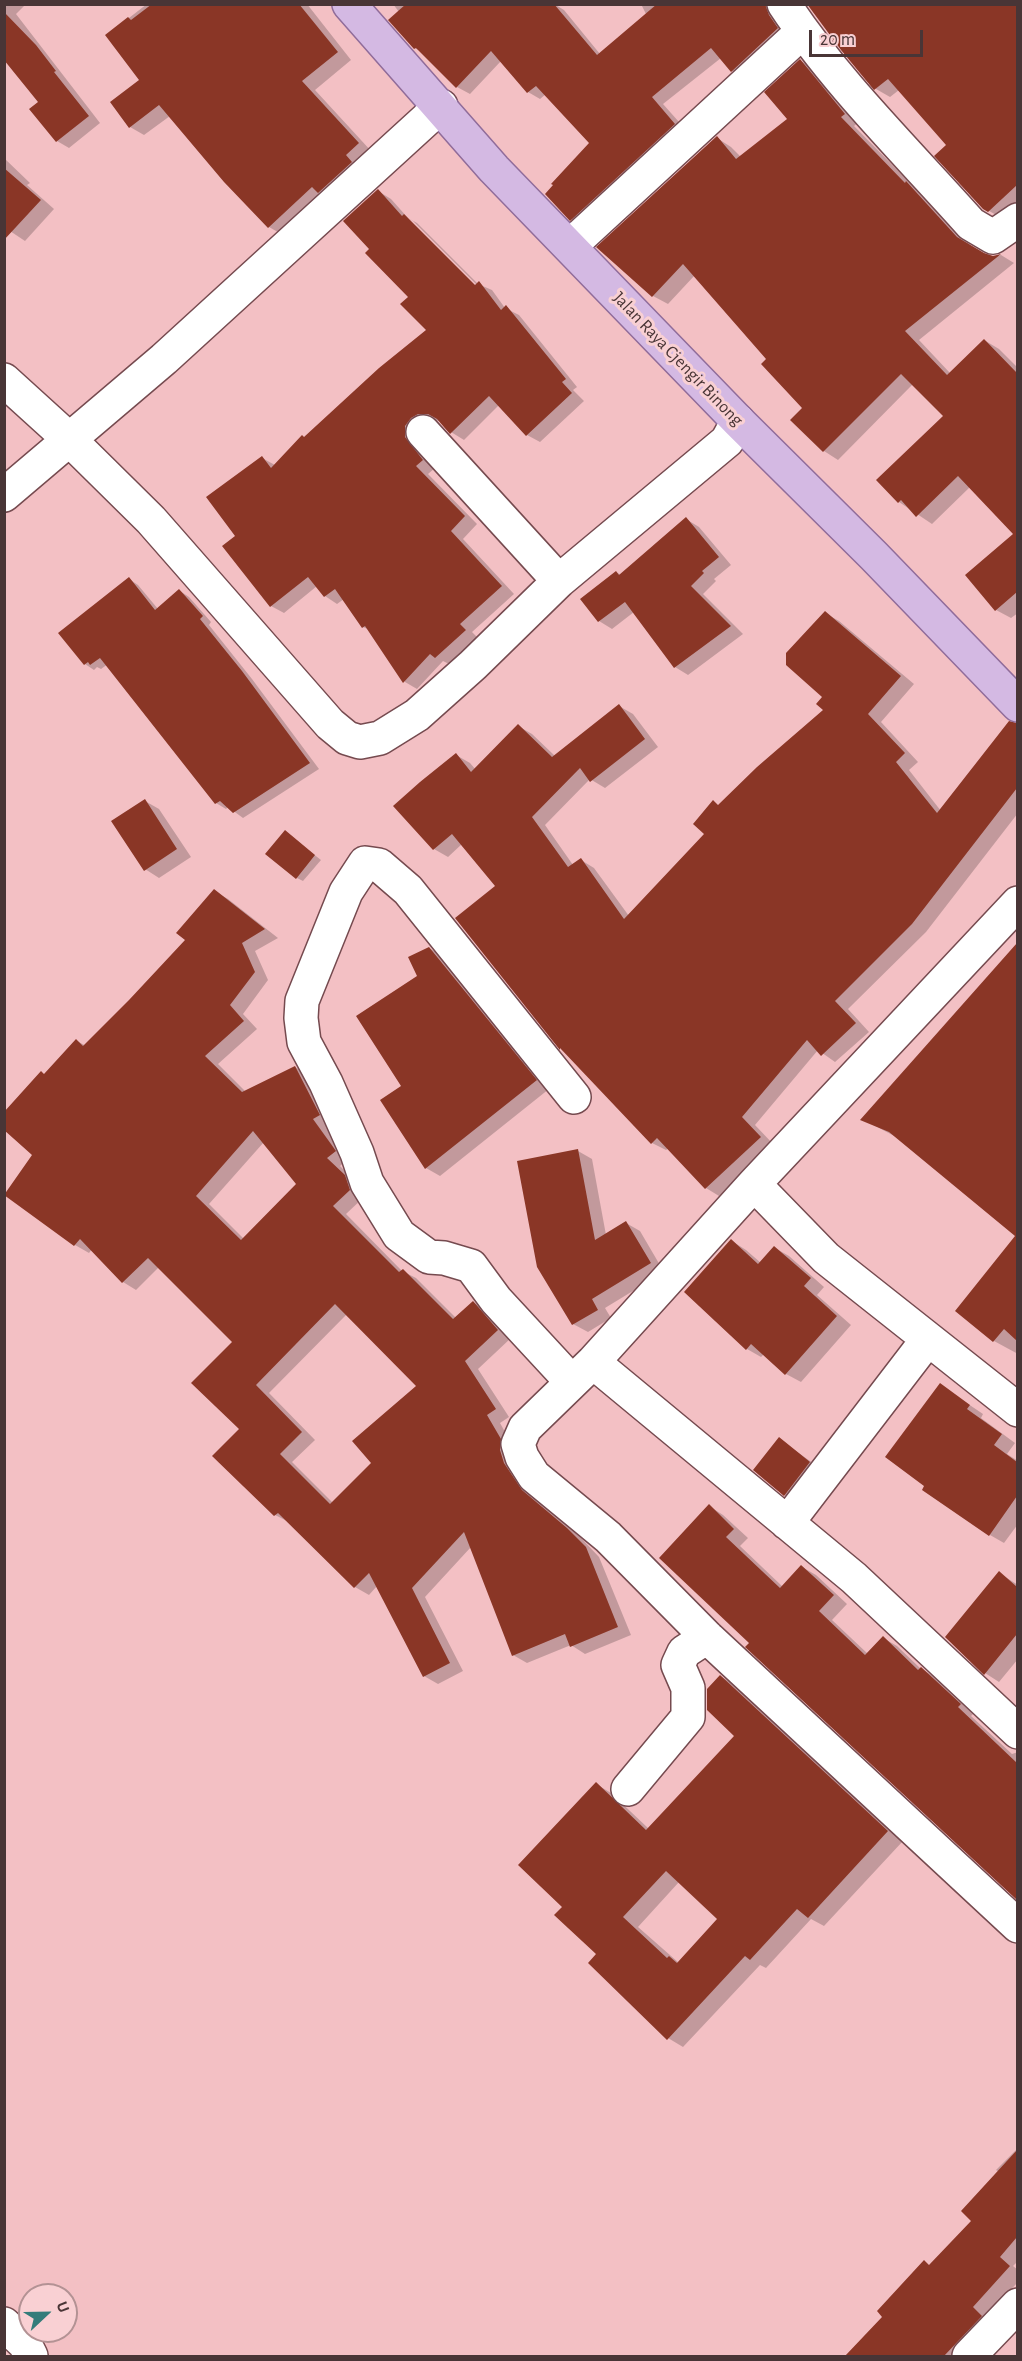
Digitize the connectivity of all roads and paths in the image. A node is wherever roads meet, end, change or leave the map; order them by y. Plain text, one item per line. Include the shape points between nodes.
1 (349, 4) edge
2 (784, 4) edge
3 (802, 32) junction
4 (441, 106) junction
5 (1017, 220) edge
6 (570, 246) junction
7 (4, 380) edge
8 (738, 421) junction
9 (423, 432) dead end
10 (70, 440) junction
11 (4, 495) edge
12 (559, 581) junction
13 (1017, 705) edge
14 (1017, 903) edge
15 (574, 1097) dead end
16 (754, 1184) junction
17 (928, 1339) junction
18 (582, 1372) junction
19 (1017, 1410) edge
20 (787, 1523) junction
21 (707, 1637) junction
22 (1017, 1732) edge
23 (628, 1788) dead end
24 (1017, 1926) edge
25 (1017, 2305) edge
26 (4, 2325) edge
27 (32, 2356) edge
28 (969, 2356) edge

1 - 4 main road, Jalan Raya Cjengir Binong
2 - 3 street
3 - 5 street via 972,224 993,237
3 - 6 street
4 - 6 main road, Jalan Raya Cjengir Binong via 494,169
4 - 10 street
6 - 8 main road, Jalan Raya Cjengir Binong
7 - 10 street
8 - 12 street via 728,441
8 - 13 main road, Jalan Raya Cjengir Binong
9 - 12 street
10 - 11 street
10 - 12 street via 151,520 330,724 354,741 381,738 417,715
14 - 16 street
15 - 18 street via 408,890 380,865 365,863 346,892 302,1001 304,1042 331,1093 367,1183 399,1235 429,1257 471,1266 496,1300
16 - 17 street via 825,1258
16 - 18 street
17 - 19 street
17 - 20 street
18 - 20 street
18 - 21 street via 525,1428 518,1444 522,1457 534,1476 608,1537
20 - 22 street via 854,1578
21 - 23 street via 684,1652 678,1665 688,1689 688,1717
21 - 24 street
25 - 28 street
26 - 27 street

